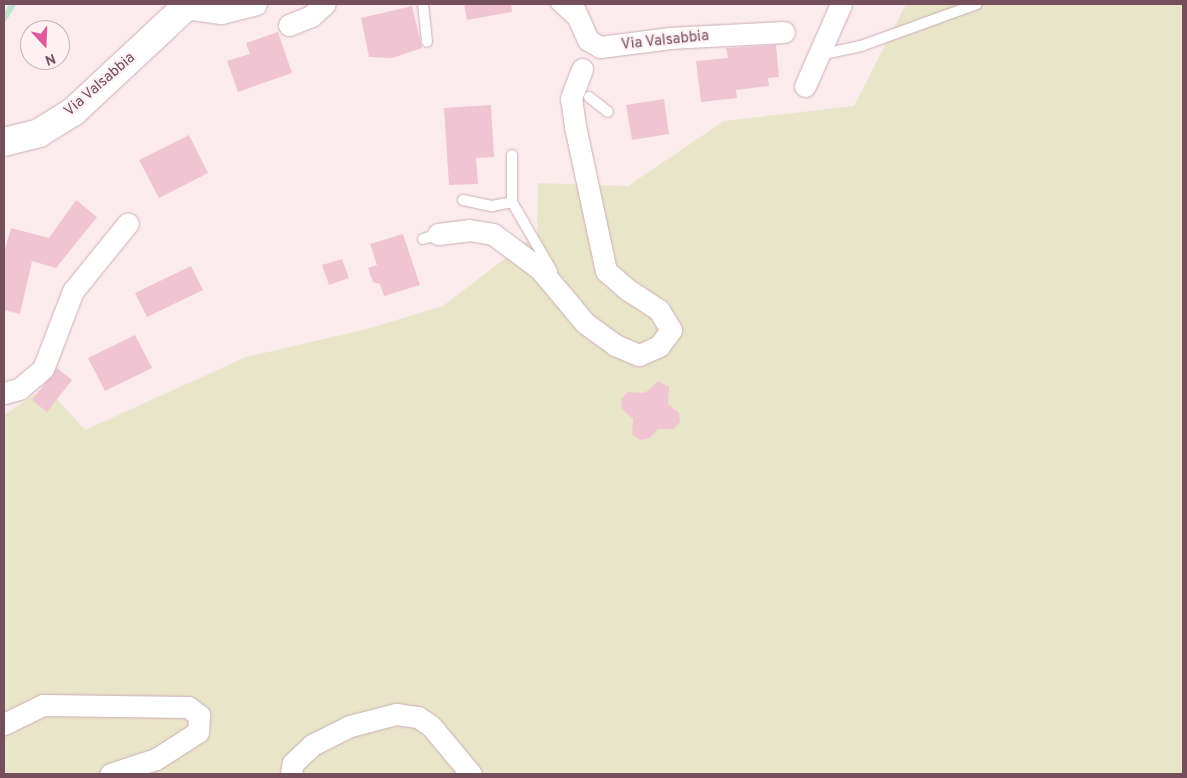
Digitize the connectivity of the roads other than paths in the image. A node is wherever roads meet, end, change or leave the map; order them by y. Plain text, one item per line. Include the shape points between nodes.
1 (256, 4) edge
2 (325, 4) edge
3 (423, 4) edge
4 (841, 4) edge
5 (977, 4) edge
6 (187, 6) edge
7 (569, 9) edge
8 (284, 26) dead end
9 (784, 32) dead end
10 (426, 42) dead end
11 (818, 55) junction
12 (582, 69) junction
13 (805, 86) dead end
14 (589, 97) joint
15 (608, 112) dead end
16 (4, 142) edge
17 (512, 155) dead end
18 (463, 200) dead end
19 (512, 202) junction
20 (128, 223) dead end
21 (430, 236) dead end
22 (558, 291) junction
23 (4, 393) edge
24 (4, 724) edge
25 (110, 774) edge
26 (291, 774) edge
27 (471, 774) edge

1 - 6 street, Via Valsabbia via 221,13
2 - 8 street via 311,16
3 - 10 lane
4 - 11 street
5 - 11 lane via 861,46
6 - 16 main road, Via Valsabbia via 73,112 39,133
7 - 9 street, Via Valsabbia via 588,40 600,47 670,38
7 - 12 street
11 - 13 street
12 - 14 street
12 - 22 street via 571,98 574,126 606,271 659,310 671,330 659,346 639,354 615,344 585,323
14 - 15 lane
17 - 19 lane
18 - 19 lane via 492,206
19 - 22 lane via 552,270
20 - 23 street via 73,291 43,369 19,389
21 - 22 street via 469,230 493,234 540,269
24 - 25 street via 42,705 188,707 199,715 198,732 156,759
26 - 27 street via 293,763 312,745 350,726 396,714 418,717 431,726

